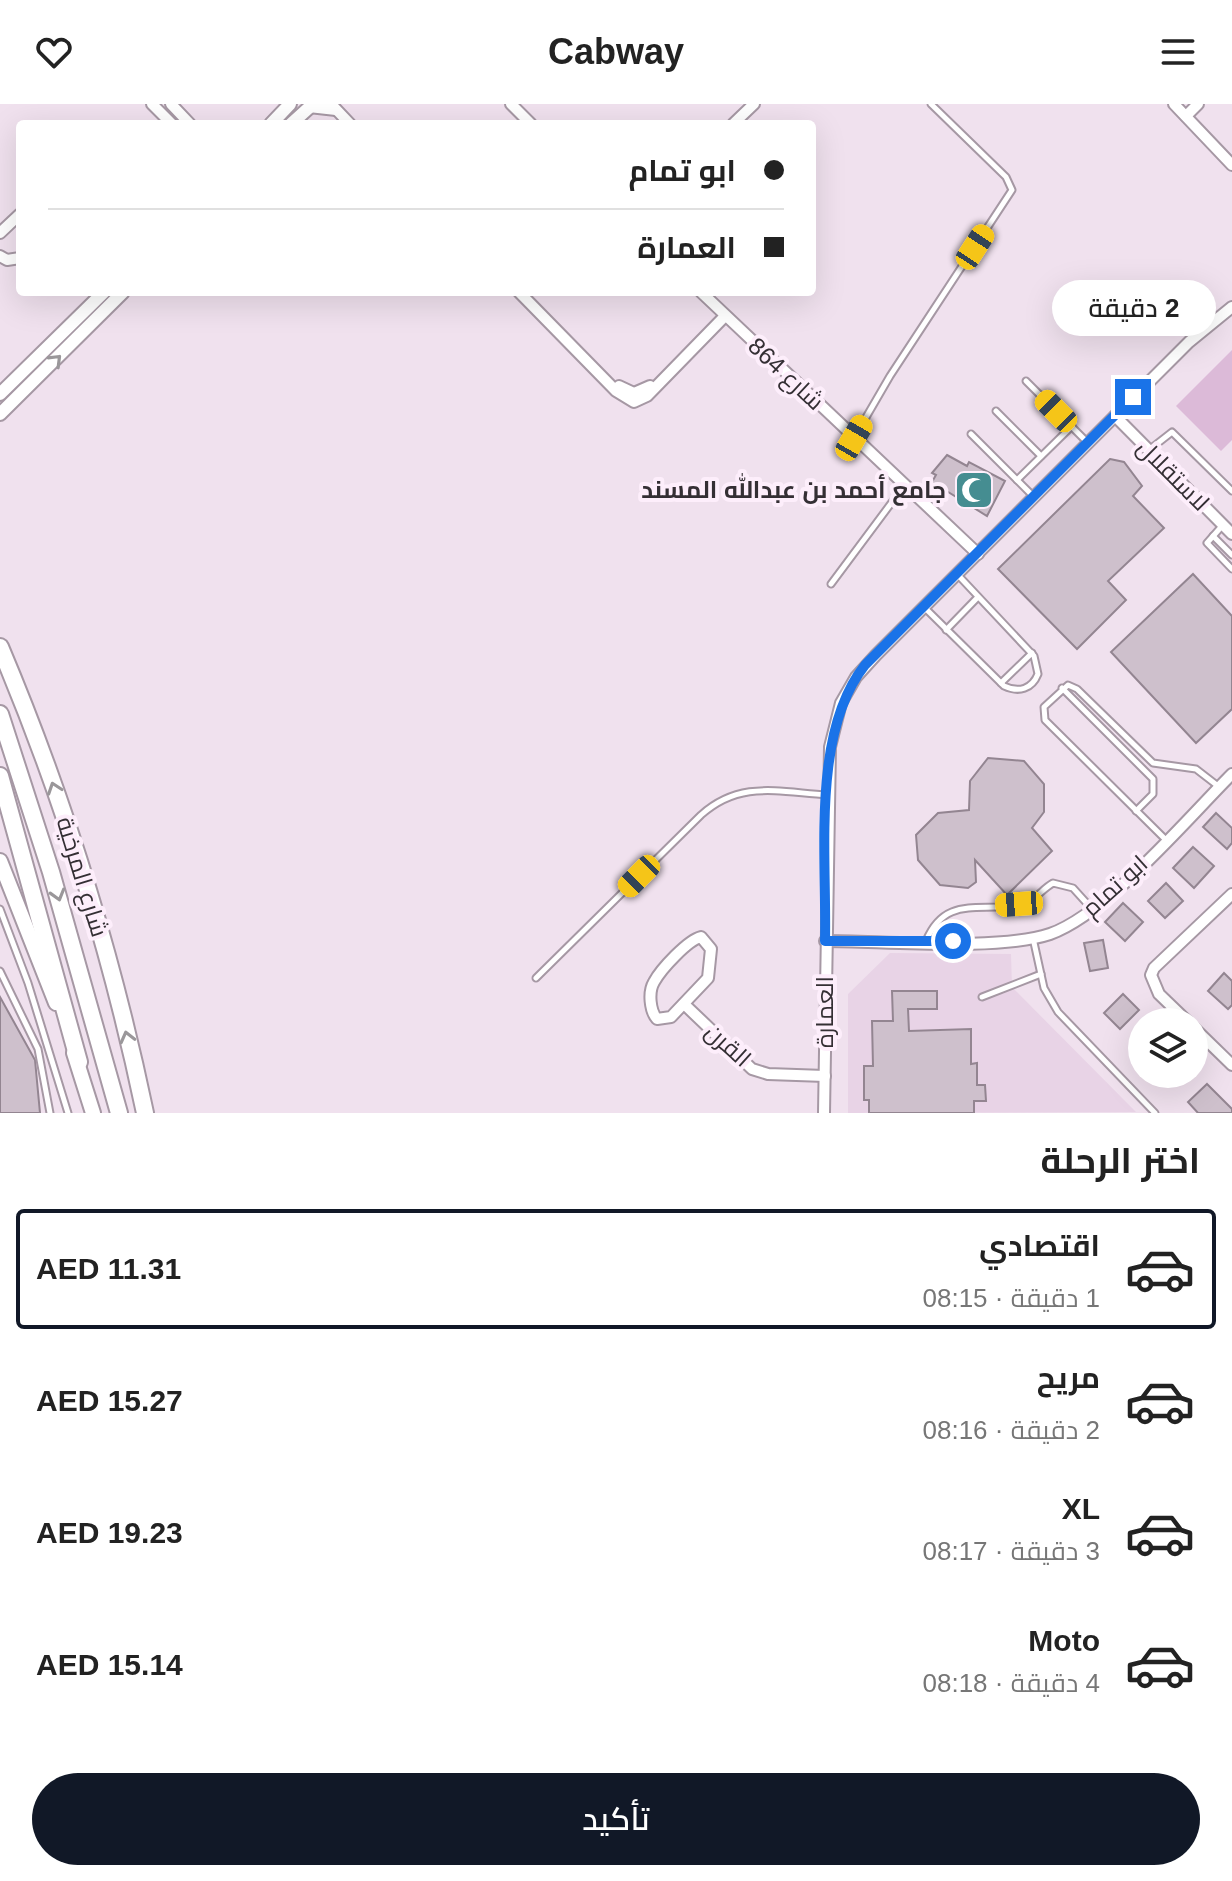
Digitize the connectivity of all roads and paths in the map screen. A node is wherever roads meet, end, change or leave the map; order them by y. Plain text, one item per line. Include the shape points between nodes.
1 (152, 104) edge
2 (171, 104) edge
3 (290, 104) edge
4 (511, 104) edge
5 (754, 104) edge
6 (931, 104) edge
7 (1174, 104) edge
8 (1198, 104) edge
9 (311, 106) edge
10 (334, 107) edge
11 (1186, 116) junction
12 (168, 120) edge
13 (186, 120) edge
14 (275, 120) edge
15 (295, 120) edge
16 (527, 120) edge
17 (737, 120) edge
18 (1232, 165) edge
19 (16, 218) edge
20 (0, 233) edge
21 (100, 296) edge
22 (119, 296) edge
23 (523, 296) edge
24 (705, 296) edge
25 (1232, 307) edge
26 (725, 316) junction
27 (1026, 381) dead end
28 (0, 394) edge
29 (996, 411) dead end
30 (0, 414) edge
31 (1115, 416) junction
32 (1072, 426) junction
33 (971, 434) dead end
34 (854, 438) junction
35 (1088, 443) junction
36 (1148, 450) junction
37 (1041, 456) junction
38 (1017, 480) junction
39 (904, 485) junction
40 (1232, 491) edge
41 (1034, 497) junction
42 (1223, 525) junction
43 (1232, 534) edge
44 (1213, 536) junction
45 (978, 554) junction
46 (1232, 555) edge
47 (1232, 569) edge
48 (956, 574) junction
49 (831, 584) dead end
50 (978, 597) junction
51 (923, 606) junction
52 (946, 630) junction
53 (0, 647) edge
54 (1032, 652) junction
55 (1001, 683) junction
56 (1062, 688) junction
57 (0, 714) edge
58 (1159, 766) junction
59 (1232, 774) edge
60 (1150, 775) junction
61 (0, 776) edge
62 (1219, 787) junction
63 (827, 795) junction
64 (1136, 811) junction
65 (1166, 840) junction
66 (0, 861) edge
67 (1232, 894) edge
68 (1093, 910) junction
69 (1, 912) edge
70 (1033, 937) junction
71 (825, 941) junction
72 (926, 941) junction
73 (0, 971) edge
74 (1041, 974) junction
75 (536, 978) dead end
76 (982, 997) dead end
77 (684, 1004) junction
78 (1174, 1008) edge
79 (1208, 1042) edge
80 (79, 1062) junction
81 (1232, 1065) edge
82 (825, 1076) junction
83 (1151, 1112) edge
84 (50, 1113) edge
85 (68, 1113) edge
86 (93, 1113) edge
87 (119, 1113) edge
88 (145, 1113) edge
89 (824, 1113) edge

1 - 12 street
2 - 13 street
3 - 14 street
4 - 16 street
5 - 17 street
6 - 34 lane via 1006,177 1012,190
7 - 11 street
8 - 11 street
9 - 10 street
9 - 15 street
11 - 18 street
19 - 20 street
21 - 28 street
30 -> 22 street
23 - 26 street via 601,373 629,393 655,384
24 - 26 street, شارع 864
25 - 31 street, العمارة
26 - 34 street, شارع 864
27 - 32 lane
29 - 37 lane
31 - 35 street, العمارة
31 - 36 street, لاستقلال
32 - 35 lane
32 - 37 lane
33 - 38 lane
34 - 39 street, شارع 864
35 - 41 street, العمارة
36 - 40 lane via 1172,432
36 - 42 street, لاستقلال
37 - 38 lane
38 - 41 lane
39 - 45 street, شارع 864
39 - 49 lane
41 - 45 street, العمارة
42 - 43 street, لاستقلال
42 - 44 lane
44 - 46 lane
44 - 47 lane via 1209,546
45 - 48 street, العمارة
48 - 50 lane
48 - 51 street, العمارة
50 - 52 lane
50 - 54 lane
51 - 52 lane
51 - 63 street, العمارة via 848,690 832,732
52 - 55 lane
88 -> 53 highway, شارع المرخية via 117,995 57,794
54 - 55 lane
54 - 55 lane via 1038,669 1031,685 1018,690
56 - 58 lane via 1077,689
56 - 60 lane
56 - 64 lane via 1045,703 1045,720
57 -> 87 highway, شارع المرخية
58 - 60 lane
58 - 62 lane via 1196,769
59 - 62 street, ابو تمام
60 - 64 lane via 1154,791
61 - 80 highway
62 - 65 street, ابو تمام
63 - 71 street, العمارة
63 - 75 lane via 757,791 725,796
64 - 65 lane
65 - 68 street, ابو تمام
66 - 80 main road
67 - 78 street via 1154,968 1151,975 1159,994
68 - 70 street, ابو تمام via 1064,928
68 - 72 lane via 1078,891 1053,883 1025,903 949,912 933,925
69 - 85 lane
70 - 72 street, ابو تمام
70 - 74 lane
71 - 72 street, ابو تمام
71 - 82 street, العمارة
73 - 84 lane via 38,1049
74 - 76 lane
74 - 83 lane via 1049,999 1067,1024
77 - 77 street, القرن via 710,974 711,949 701,937 652,983 651,1007 657,1019 668,1020
77 - 82 street, القرن via 752,1069
79 - 81 street
80 - 86 main road
82 - 89 street, العمارة

